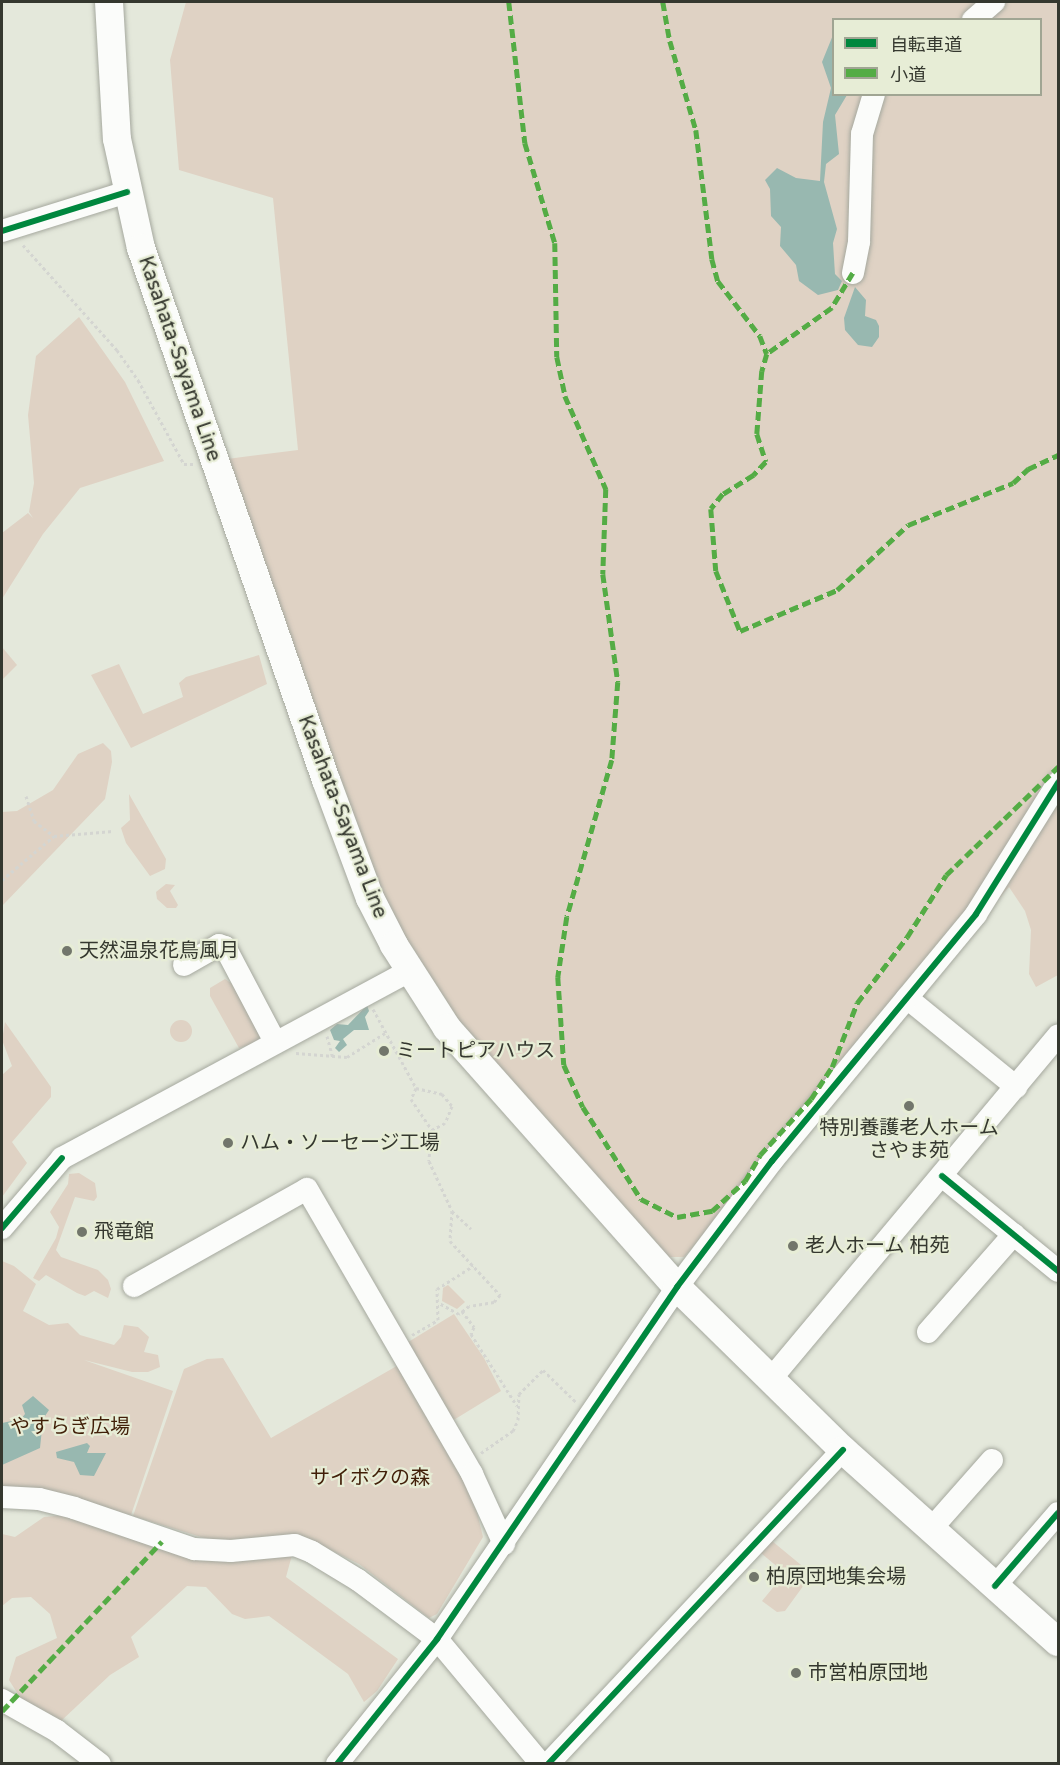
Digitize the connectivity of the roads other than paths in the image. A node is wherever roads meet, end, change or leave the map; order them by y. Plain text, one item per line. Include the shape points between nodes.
1 (109, 2) edge
2 (994, 2) edge
3 (975, 18) edge
4 (873, 96) edge
5 (127, 192) junction
6 (6, 230) edge
7 (853, 273) dead end
8 (1059, 783) edge
9 (184, 965) dead end
10 (409, 971) junction
11 (907, 998) junction
12 (1059, 1035) edge
13 (280, 1040) junction
14 (1016, 1087) junction
15 (942, 1176) junction
16 (2, 1228) edge
17 (1014, 1234) junction
18 (1059, 1271) edge
19 (134, 1286) dead end
20 (677, 1287) junction
21 (928, 1332) dead end
22 (770, 1380) junction
23 (843, 1450) junction
24 (992, 1460) dead end
25 (2, 1497) edge
26 (1059, 1514) edge
27 (931, 1529) junction
28 (504, 1544) junction
29 (995, 1586) junction
30 (437, 1639) junction
31 (1059, 1642) edge
32 (2, 1700) edge
33 (100, 1764) edge
34 (337, 1764) edge
35 (542, 1764) edge
36 (548, 1764) edge

1 - 5 main road, Kasahata-Sayama Line via 111,85
2 - 3 street
4 - 7 street via 862,134 859,242
5 - 6 street
5 - 10 main road, Kasahata-Sayama Line via 144,257 215,465 359,870
8 - 11 street via 976,914
9 - 13 street via 219,945 225,947
10 - 13 street
10 - 20 main road, Kasahata-Sayama Line via 466,1051
11 - 14 street
11 - 20 street via 772,1161
12 - 14 street
13 - 16 street via 62,1158
14 - 15 street
15 - 17 street
15 - 22 street
17 - 18 street
17 - 21 street
19 - 28 street via 307,1189 472,1474
20 - 22 main road, Kasahata-Sayama Line
20 - 28 street
22 - 23 main road, Kasahata-Sayama Line
23 - 27 main road, Kasahata-Sayama Line
23 - 36 street
24 - 27 street
25 - 30 street via 74,1508 194,1549 231,1551 295,1545 358,1580
26 - 29 street
27 - 29 main road, Kasahata-Sayama Line
28 - 30 street
29 - 31 main road, Kasahata-Sayama Line
30 - 34 street
30 - 35 street
32 - 33 street via 57,1731

